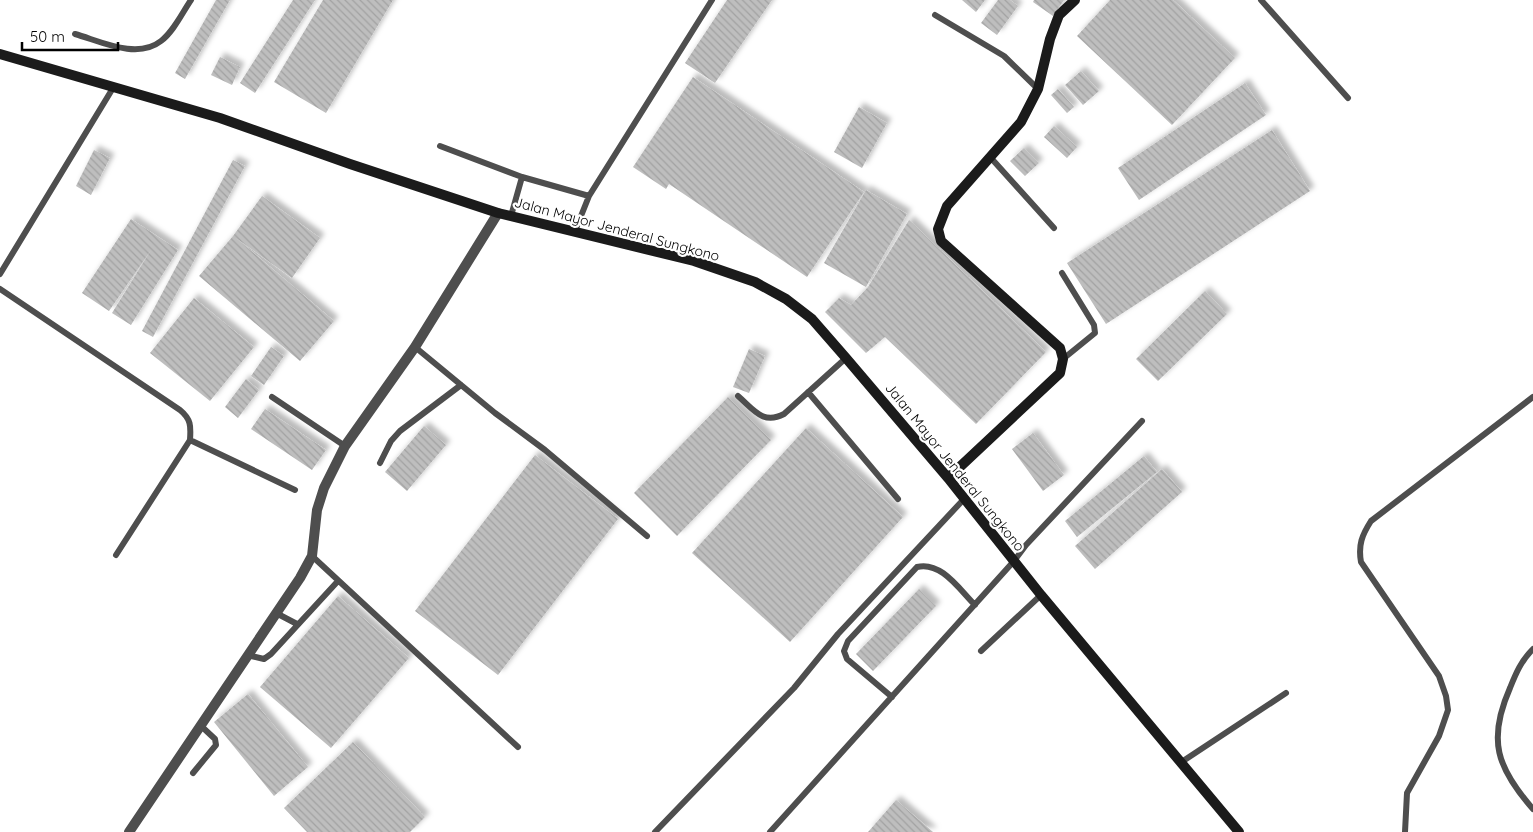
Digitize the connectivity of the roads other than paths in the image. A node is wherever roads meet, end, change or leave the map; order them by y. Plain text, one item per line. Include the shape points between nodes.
1 (192, 0) edge
2 (712, 0) edge
3 (1074, 0) edge
4 (1261, 0) edge
5 (935, 15) dead end
6 (75, 34) dead end
7 (0, 54) edge
8 (113, 88) junction
9 (1038, 89) junction
10 (1348, 98) dead end
11 (440, 146) dead end
12 (991, 158) junction
13 (522, 177) junction
14 (589, 196) junction
15 (498, 213) junction
16 (512, 216) junction
17 (1054, 228) dead end
18 (575, 231) junction
19 (1062, 273) dead end
20 (0, 274) edge
21 (0, 289) edge
22 (415, 346) junction
23 (846, 358) junction
24 (1064, 359) junction
25 (462, 385) junction
26 (808, 392) junction
27 (738, 396) dead end
28 (272, 397) dead end
29 (1533, 397) edge
30 (1142, 420) dead end
31 (190, 440) junction
32 (345, 446) junction
33 (380, 463) dead end
34 (948, 478) junction
35 (295, 490) dead end
36 (898, 499) dead end
37 (964, 499) junction
38 (646, 536) dead end
39 (116, 555) dead end
40 (312, 556) junction
41 (1014, 562) junction
42 (338, 581) junction
43 (1041, 595) junction
44 (975, 605) junction
45 (276, 613) junction
46 (297, 624) junction
47 (1533, 649) edge
48 (981, 651) dead end
49 (248, 655) junction
50 (1286, 693) dead end
51 (892, 697) junction
52 (200, 725) junction
53 (518, 747) dead end
54 (1180, 763) junction
55 (193, 773) dead end
56 (1533, 810) edge
57 (129, 832) edge
58 (654, 832) edge
59 (770, 832) edge
60 (1239, 832) edge
61 (1405, 832) edge

1 - 6 lane via 160,42 143,50
2 - 14 lane
3 - 9 main road via 1059,15
4 - 10 lane
5 - 9 lane via 1004,56
7 - 8 main road, Jalan Mayor Jenderal Sungkono
8 - 15 main road, Jalan Mayor Jenderal Sungkono via 220,118
8 - 20 lane
9 - 12 main road via 1021,122
11 - 13 lane
12 - 17 lane
12 - 24 main road via 942,216 938,229 941,241 1043,331 1060,348
13 - 14 lane
13 - 16 lane
14 - 18 lane
15 - 16 main road, Jalan Mayor Jenderal Sungkono
15 - 22 street
16 - 18 main road, Jalan Mayor Jenderal Sungkono
18 - 23 main road, Jalan Mayor Jenderal Sungkono via 694,261 755,282 786,299 812,319
19 - 24 lane via 1094,325 1095,333
21 - 31 lane via 180,410 192,425
22 - 25 lane
22 - 32 street
23 - 26 lane
23 - 34 main road, Jalan Mayor Jenderal Sungkono
24 - 34 main road via 1060,373
25 - 33 lane via 400,431
25 - 38 lane via 546,450
26 - 27 lane via 774,419 763,418
26 - 36 lane
28 - 32 lane
29 - 61 lane via 1371,521 1359,548 1361,562 1439,676 1446,696 1448,710 1439,736 1407,793
30 - 41 lane
31 - 35 lane
31 - 39 lane
32 - 40 street via 317,510
34 - 37 main road, Jalan Mayor Jenderal Sungkono
37 - 41 main road, Jalan Mayor Jenderal Sungkono
37 - 58 lane via 838,634 794,688
40 - 42 lane
40 - 45 street
41 - 43 main road, Jalan Mayor Jenderal Sungkono
41 - 44 lane
42 - 46 lane
42 - 53 lane
43 - 48 lane
43 - 54 main road, Jalan Mayor Jenderal Sungkono
44 - 51 lane
44 - 51 lane via 937,568 927,564 917,567 848,642 844,651 847,659
45 - 46 lane
45 - 49 street
46 - 49 lane via 264,659
47 - 56 lane via 1522,660 1497,729 1498,752 1511,784
49 - 52 street
50 - 54 lane
51 - 59 lane
52 - 55 lane via 216,744
52 - 57 street
54 - 60 main road, Jalan Mayor Jenderal Sungkono

